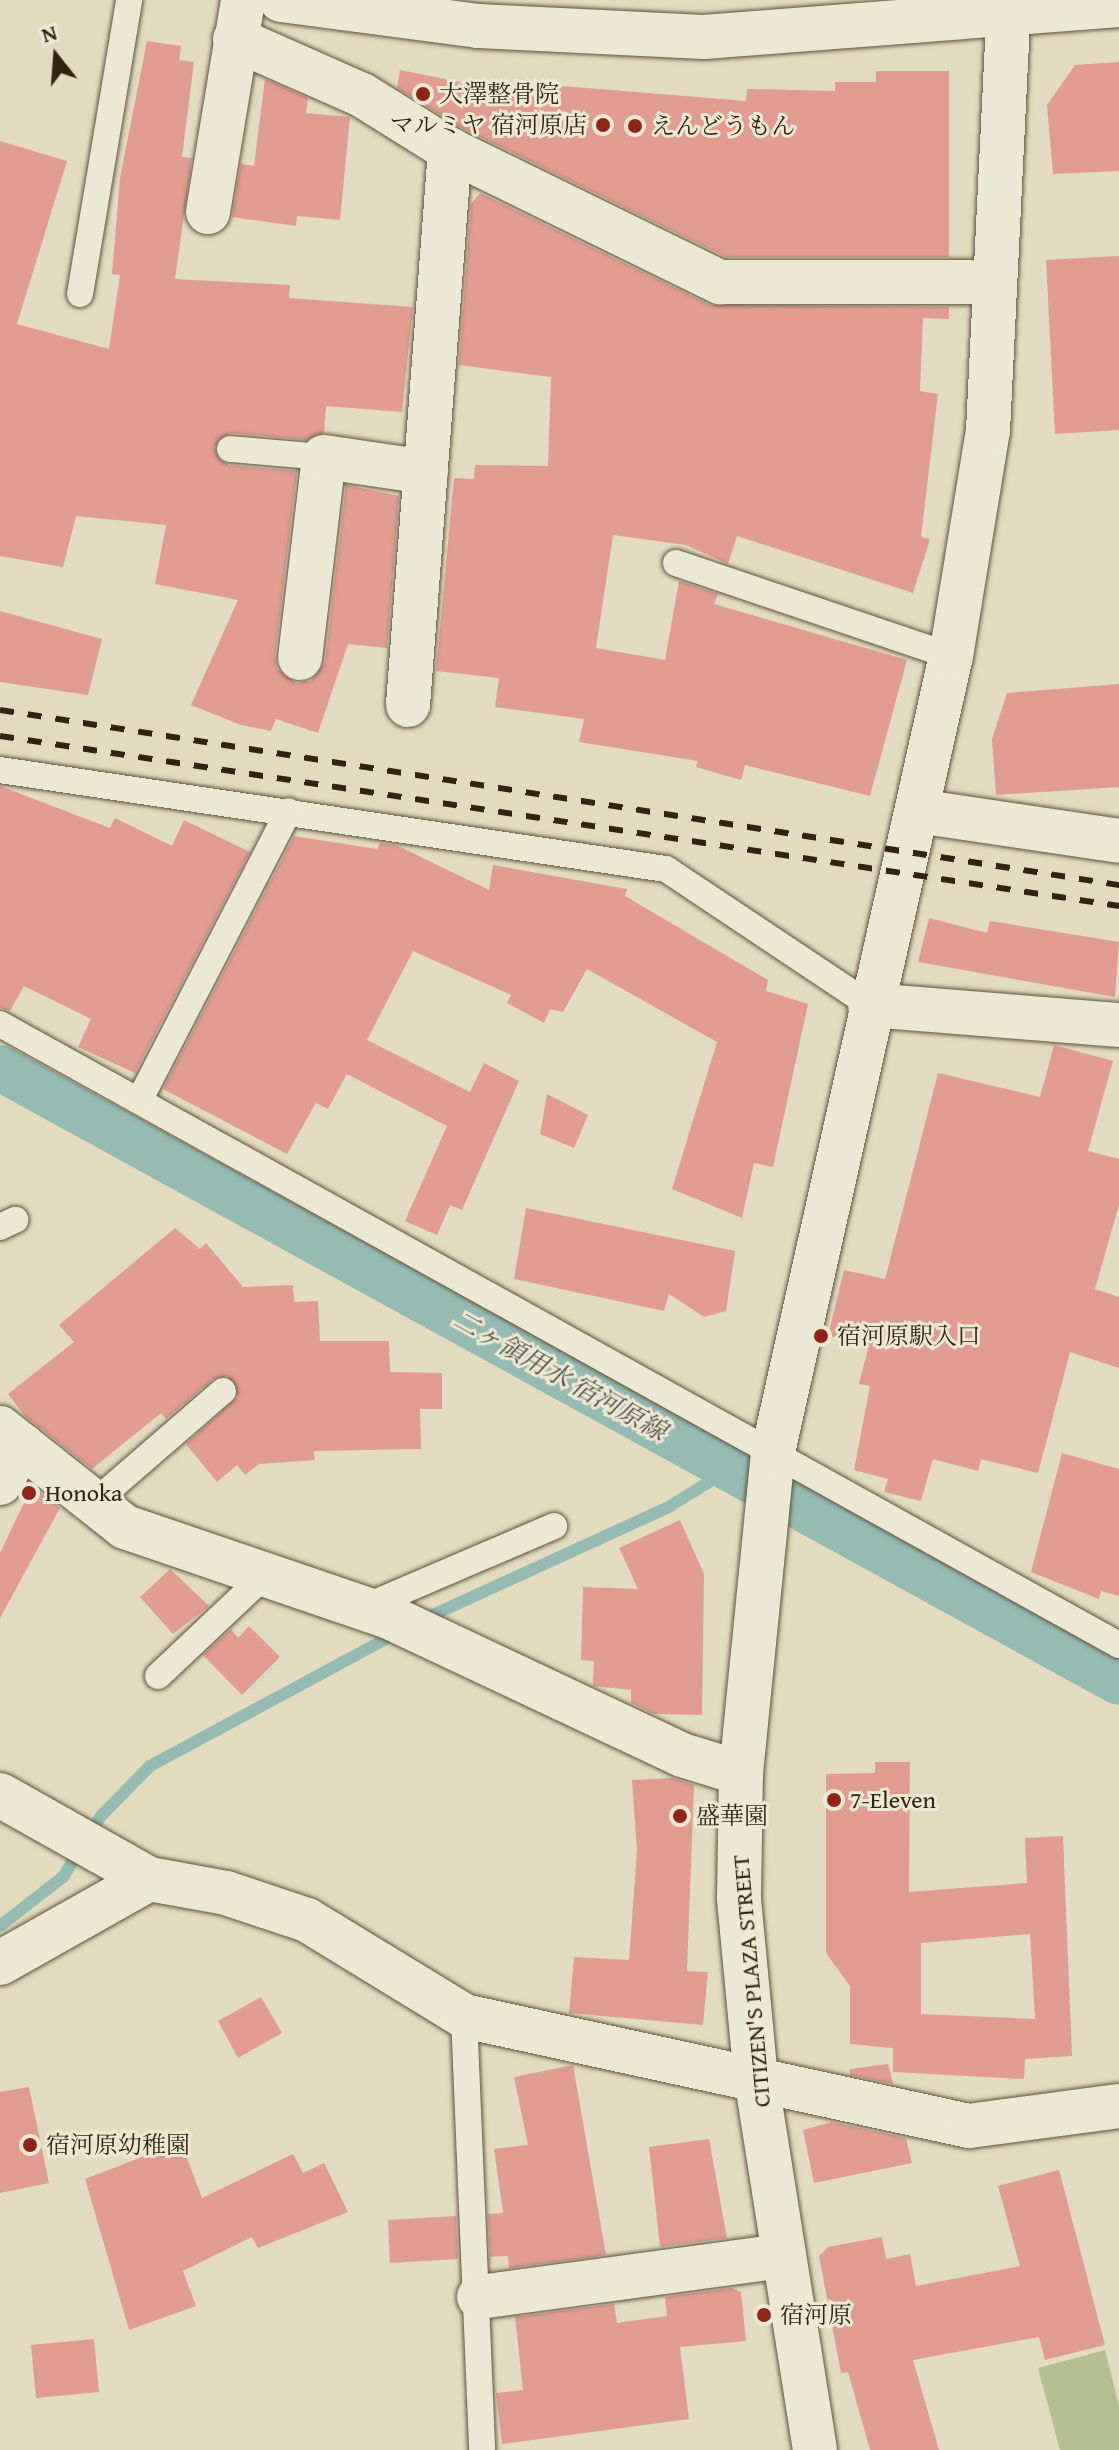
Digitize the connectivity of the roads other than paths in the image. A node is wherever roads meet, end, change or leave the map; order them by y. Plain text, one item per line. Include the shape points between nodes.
1 (129, 0) edge
2 (281, 0) edge
3 (1119, 5) edge
4 (1008, 6) edge
5 (239, 20) edge
6 (450, 150) junction
7 (208, 212) dead end
8 (971, 282) dead end
9 (80, 294) dead end
10 (230, 449) dead end
11 (324, 457) junction
12 (426, 472) junction
13 (676, 563) dead end
14 (951, 656) junction
15 (300, 658) dead end
16 (408, 705) dead end
17 (0, 770) edge
18 (289, 811) junction
19 (917, 811) junction
20 (1119, 841) edge
21 (870, 1005) junction
22 (0, 1024) edge
23 (1119, 1025) edge
24 (139, 1101) junction
25 (223, 1391) dead end
26 (11, 1437) edge
27 (770, 1476) junction
28 (0, 1483) edge
29 (96, 1501) junction
30 (554, 1526) dead end
31 (265, 1575) junction
32 (390, 1618) junction
33 (1119, 1645) edge
34 (158, 1676) dead end
35 (741, 1773) junction
36 (0, 1795) edge
37 (149, 1879) junction
38 (0, 1963) edge
39 (464, 2016) junction
40 (756, 2079) junction
41 (1119, 2106) edge
42 (783, 2256) junction
43 (479, 2297) junction
44 (482, 2450) edge
45 (815, 2450) edge

1 - 9 lane
2 - 4 street via 478,26 704,37
3 - 4 street
4 - 14 street, CITIZEN'S PLAZA STREET via 988,431
5 - 6 street
5 - 7 street
6 - 8 street via 720,282
6 - 12 street
10 - 11 lane
11 - 12 street
11 - 15 street
12 - 16 street
13 - 14 lane
14 - 19 street, CITIZEN'S PLAZA STREET
17 - 18 lane
18 - 21 lane via 666,869
18 - 24 lane
19 - 20 street
19 - 21 street, CITIZEN'S PLAZA STREET
21 - 23 street
21 - 27 street, CITIZEN'S PLAZA STREET
22 - 24 lane
24 - 27 lane
25 - 29 lane
26 - 28 street
26 - 29 street
27 - 33 lane
27 - 35 street, CITIZEN'S PLAZA STREET
29 - 31 street via 125,1527
30 - 32 lane
31 - 32 street
31 - 34 lane
32 - 35 street via 682,1755
35 - 40 street, CITIZEN'S PLAZA STREET via 739,1898
36 - 37 street
37 - 38 street
37 - 39 street via 226,1893 307,1920
39 - 40 street
39 - 43 lane
40 - 41 street via 969,2126
40 - 42 street, CITIZEN'S PLAZA STREET
42 - 43 street
42 - 45 street, CITIZEN'S PLAZA STREET
43 - 44 lane

